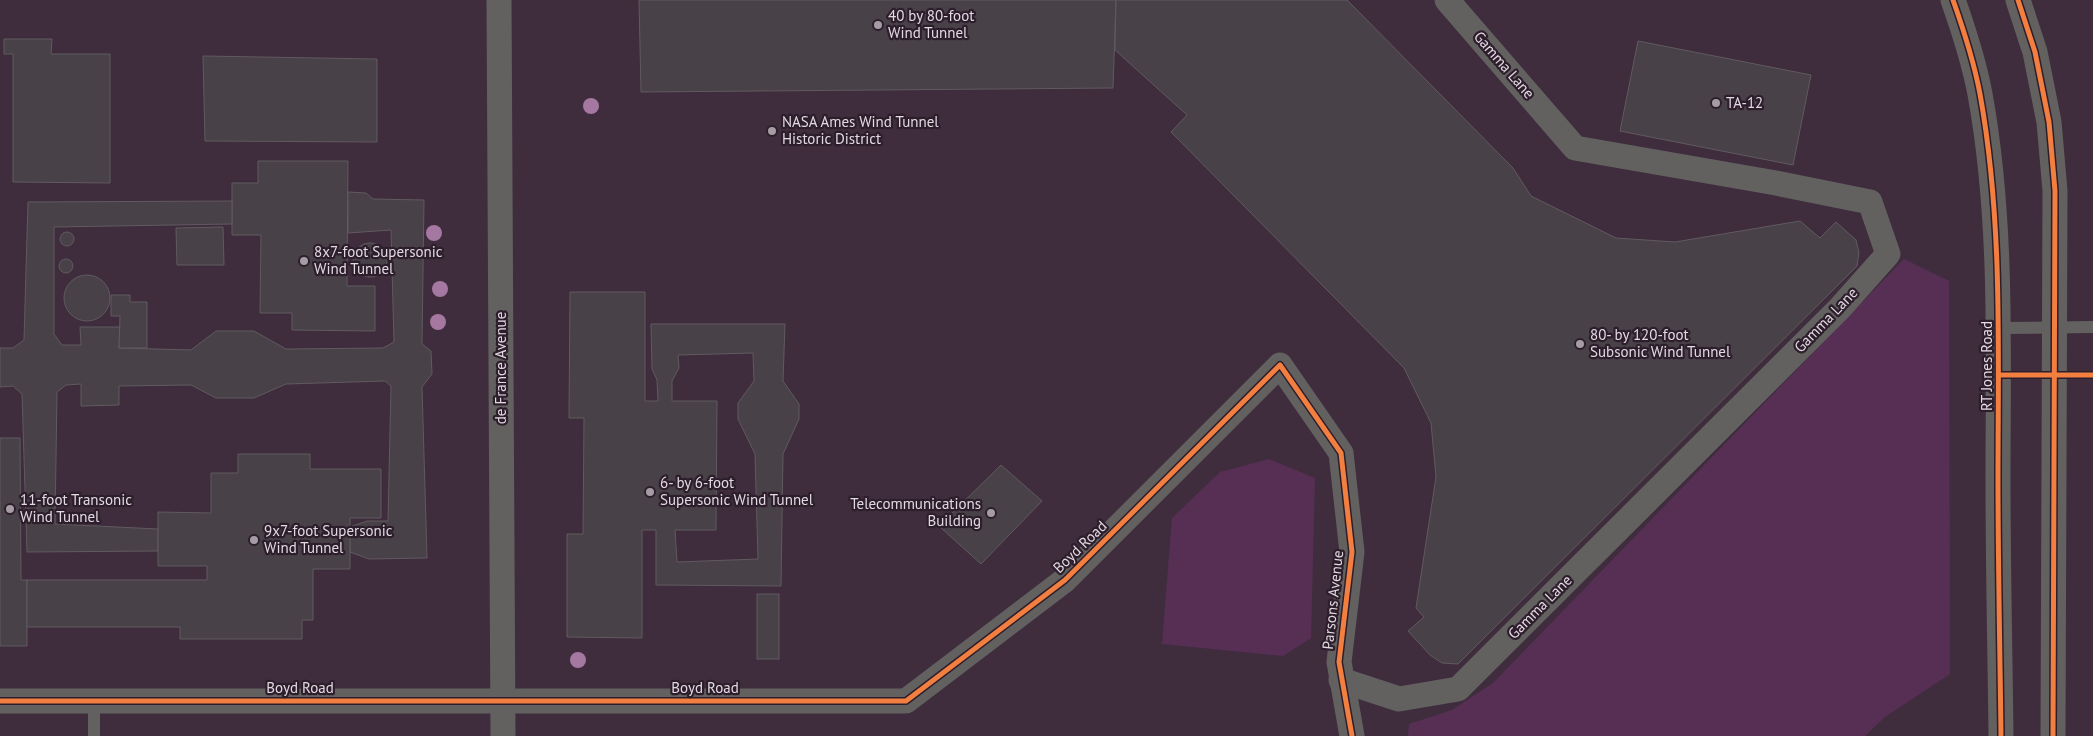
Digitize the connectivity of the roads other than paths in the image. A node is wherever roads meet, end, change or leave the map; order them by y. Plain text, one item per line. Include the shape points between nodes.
1 (499, 0) edge
2 (1447, 0) edge
3 (1953, 0) edge
4 (2018, 0) edge
5 (2000, 328) junction
6 (2093, 328) edge
7 (2056, 329) junction
8 (1280, 365) joint
9 (1341, 680) junction
10 (94, 700) junction
11 (503, 700) junction
12 (0, 701) edge
13 (94, 736) edge
14 (503, 736) edge
15 (1352, 736) edge
16 (2001, 736) edge
17 (2053, 736) edge

1 - 11 street, de France Avenue
2 - 9 street, Gamma Lane via 1575,148 1870,202 1888,254 1840,308 1458,688 1399,698
3 - 5 street, RT Jones Road via 1970,49 1980,94 1993,196
4 - 7 street via 2035,52 2049,122 2055,191
5 - 7 lane
5 - 16 street, RT Jones Road
6 - 7 lane
7 - 17 street
8 - 9 street, Parsons Avenue via 1341,453 1352,552 1339,662
8 - 11 street, Boyd Road via 1065,580 906,700
9 - 15 street, Parsons Avenue
10 - 11 street, Boyd Road
10 - 12 street, Boyd Road
10 - 13 lane
11 - 14 street, de France Avenue

